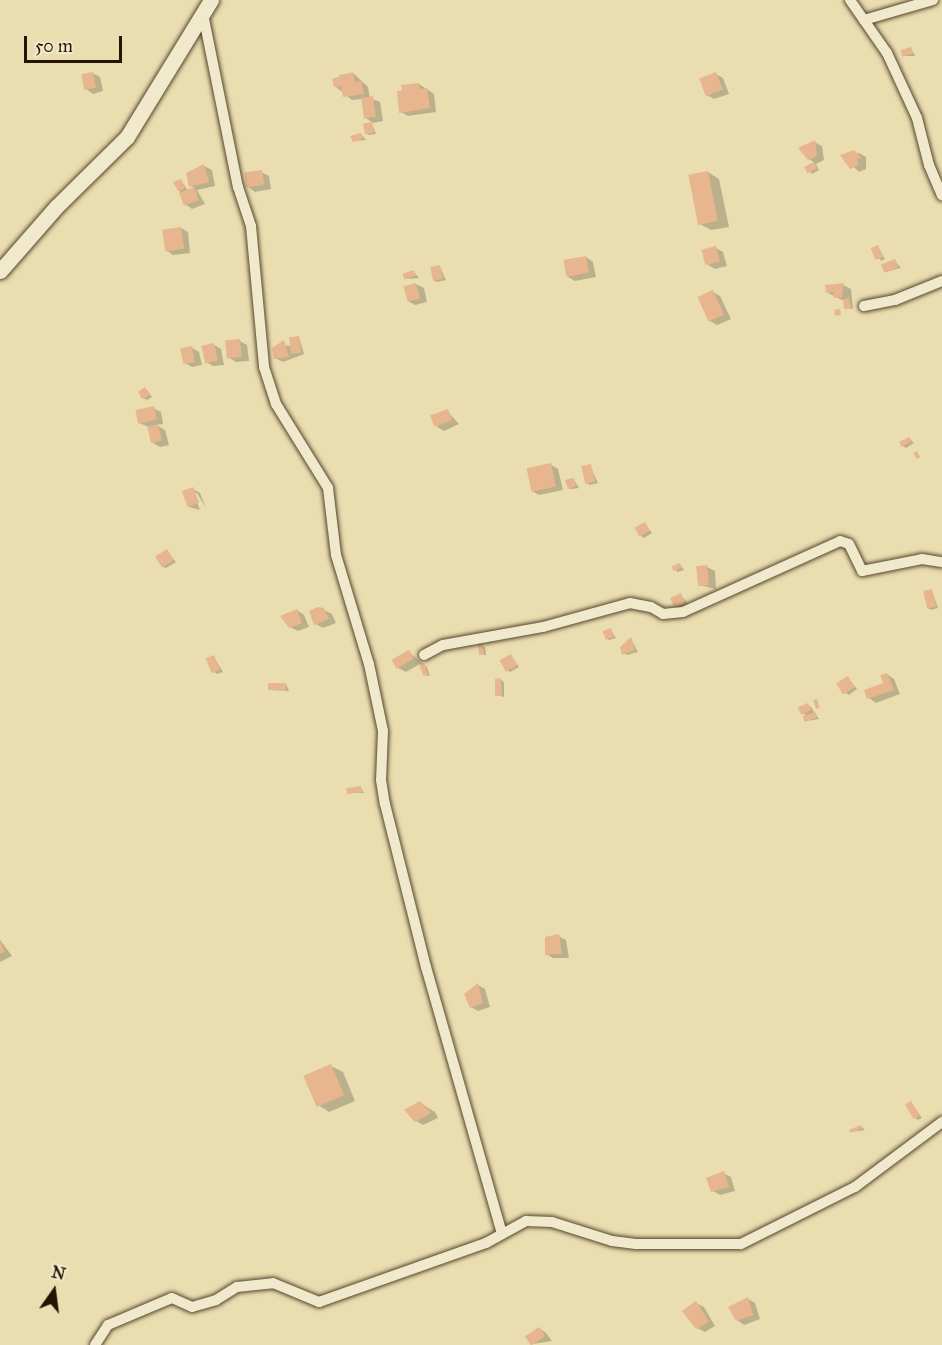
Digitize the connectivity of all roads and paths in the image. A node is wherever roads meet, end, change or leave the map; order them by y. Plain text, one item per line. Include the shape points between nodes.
1 (211, 0) edge
2 (850, 0) edge
3 (933, 0) edge
4 (203, 14) junction
5 (864, 20) junction
6 (942, 195) edge
7 (0, 271) edge
8 (942, 281) edge
9 (864, 306) dead end
10 (942, 562) edge
11 (424, 655) dead end
12 (942, 1122) edge
13 (502, 1233) junction
14 (95, 1345) edge

1 - 4 main road
2 - 5 street
3 - 5 street
4 - 7 main road via 127,138 57,206
4 - 13 street via 238,187 251,226 264,367 276,404 328,488 341,578 376,691 384,741 381,780 385,804 426,968
5 - 6 street via 883,45 917,118 929,165
8 - 9 street via 895,300
10 - 11 street via 922,559 862,571 849,544 840,541 683,612 663,614 651,606 630,603 543,627 443,645
12 - 13 street via 855,1187 741,1244 628,1243 538,1221
13 - 14 street via 477,1246 320,1302 273,1283 237,1287 216,1300 192,1307 172,1298 108,1325

